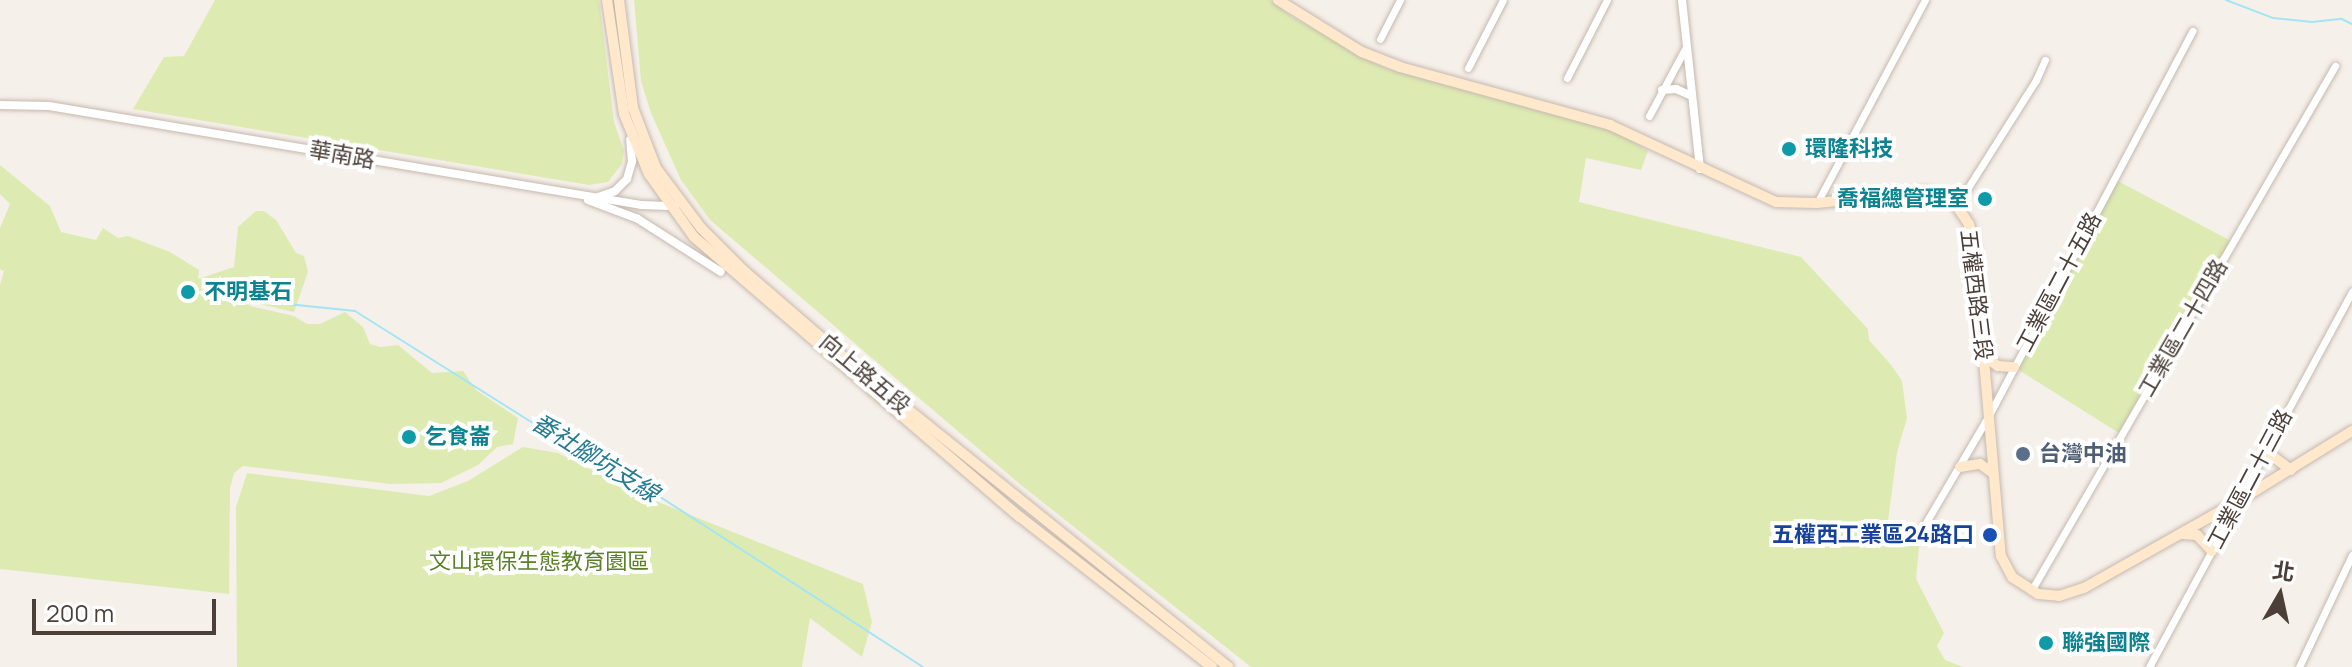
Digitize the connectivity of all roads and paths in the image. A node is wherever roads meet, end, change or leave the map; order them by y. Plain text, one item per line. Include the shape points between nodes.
1 (607, 0) edge
2 (619, 0) edge
3 (1278, 0) edge
4 (1400, 0) edge
5 (1503, 0) edge
6 (1607, 0) edge
7 (1682, 0) edge
8 (1925, 0) edge
9 (2192, 31) dead end
10 (1380, 39) dead end
11 (1686, 47) junction
12 (2045, 60) dead end
13 (2335, 66) dead end
14 (1468, 68) dead end
15 (1567, 78) dead end
16 (1662, 90) junction
17 (1692, 96) junction
18 (0, 105) edge
19 (1649, 116) dead end
20 (630, 140) dead end
21 (1700, 169) junction
22 (561, 192) junction
23 (597, 198) junction
24 (1817, 203) junction
25 (1957, 205) junction
26 (669, 206) junction
27 (683, 206) junction
28 (721, 272) dead end
29 (2352, 291) edge
30 (1985, 357) junction
31 (2014, 367) junction
32 (1988, 417) junction
33 (2352, 431) edge
34 (2267, 445) junction
35 (1960, 467) junction
36 (2291, 470) junction
37 (1993, 473) junction
38 (2240, 500) junction
39 (1921, 531) dead end
40 (2180, 535) junction
41 (2212, 551) junction
42 (2352, 555) edge
43 (2031, 591) junction
44 (1212, 667) edge
45 (1229, 667) edge
46 (2149, 667) edge
47 (2299, 667) edge

1 - 26 main road, 向上路五段 via 624,114
2 - 27 main road, 向上路五段 via 633,108 656,168
3 - 21 main road, 五權西路三段 via 1362,52 1610,125
4 - 10 street
5 - 14 street
6 - 15 street
7 - 11 street
8 - 24 street
9 - 31 street, 工業區二十五路
11 - 16 street
11 - 17 street
12 - 25 street
13 - 43 street, 工業區二十四路
16 - 17 street
16 - 19 street
17 - 21 street
18 - 22 street, 華南路 via 60,107
20 - 23 street via 627,179
21 - 24 main road, 五權西路三段 via 1769,200
22 - 23 street, 華南路
22 - 28 street via 638,219
23 - 26 street, 華南路
24 - 25 main road, 五權西路三段 via 1925,192
25 - 30 main road, 五權西路三段 via 1974,243
26 - 27 street, 華南路
26 - 44 main road, 向上路五段 via 705,247 854,378
27 - 45 main road, 向上路五段 via 743,270 859,370
29 - 34 street, 工業區二十三路
30 - 31 main road via 2004,368
30 - 32 main road, 五權西路三段
31 - 32 street, 工業區二十五路
32 - 35 street, 工業區二十五路
32 - 37 main road, 五權西路三段
33 - 36 main road
34 - 36 main road via 2271,455
34 - 38 street, 工業區二十三路
35 - 37 main road via 1974,463
35 - 39 street, 工業區二十五路
36 - 38 main road
37 - 43 main road, 五權西路三段 via 2003,562
38 - 40 main road
38 - 41 street, 工業區二十三路
40 - 41 main road via 2197,535
40 - 43 main road via 2069,594
41 - 46 street, 工業區二十三路
42 - 47 street

